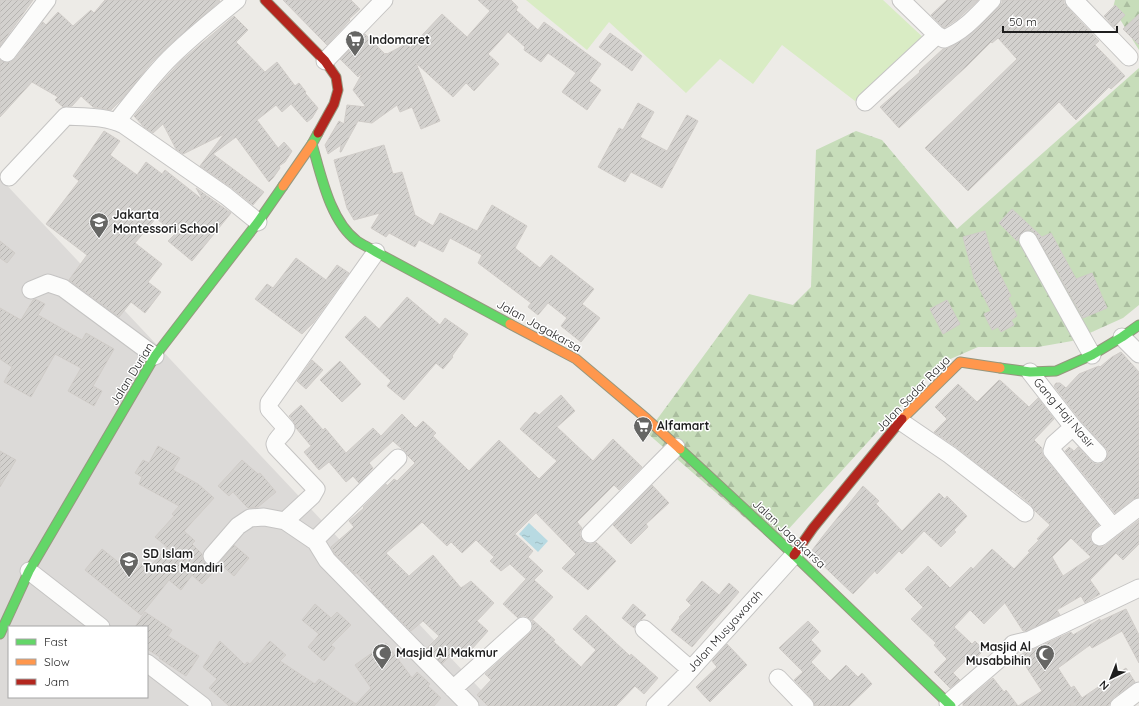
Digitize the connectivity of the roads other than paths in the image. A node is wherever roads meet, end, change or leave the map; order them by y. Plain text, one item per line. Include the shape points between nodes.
1 (47, 0) edge
2 (237, 0) edge
3 (265, 0) edge
4 (384, 0) edge
5 (901, 0) edge
6 (992, 0) edge
7 (1074, 0) edge
8 (937, 35) junction
9 (7, 53) dead end
10 (1129, 57) dead end
11 (325, 61) junction
12 (865, 102) dead end
13 (117, 121) junction
14 (312, 144) junction
15 (9, 177) dead end
16 (258, 222) junction
17 (1028, 240) dead end
18 (376, 252) junction
19 (31, 290) dead end
20 (1139, 325) edge
21 (1122, 337) junction
22 (1139, 354) edge
23 (1092, 355) junction
24 (155, 356) junction
25 (1033, 377) junction
26 (1061, 377) dead end
27 (900, 421) junction
28 (1074, 427) junction
29 (676, 447) junction
30 (1098, 454) dead end
31 (398, 458) dead end
32 (1139, 507) edge
33 (1025, 514) dead end
34 (285, 521) junction
35 (590, 534) dead end
36 (316, 542) junction
37 (794, 554) junction
38 (212, 556) dead end
39 (29, 571) junction
40 (1139, 588) edge
41 (100, 626) edge
42 (523, 626) dead end
43 (644, 630) dead end
44 (0, 634) edge
45 (148, 664) edge
46 (690, 669) junction
47 (778, 678) dead end
48 (453, 688) junction
49 (1139, 691) edge
50 (949, 704) edge
51 (203, 706) edge
52 (470, 706) edge
53 (655, 706) edge
54 (805, 706) edge
55 (1119, 706) edge

1 - 9 street
2 - 13 street via 166,62
3 - 11 main road
4 - 11 street
5 - 8 street
6 - 8 street via 963,29 944,39
7 - 10 street
8 - 12 street
11 - 14 main road via 336,77 338,90 334,104
13 - 15 street via 66,116
13 - 16 street via 220,191
14 - 16 main road, Jalan Durian
14 - 18 main road, Jalan Jagakarsa via 333,210 342,226 357,241
16 - 24 main road, Jalan Durian
17 - 23 street
18 - 29 main road, Jalan Jagakarsa via 576,359
18 - 34 street via 269,403 269,409 286,428 276,440 276,447 316,489
19 - 24 street via 48,283 63,288
20 - 21 main road, Jalan Sadar Raya
21 - 22 street
21 - 23 main road, Jalan Sadar Raya
23 - 25 main road, Jalan Sadar Raya via 1056,371
24 - 39 main road, Jalan Durian
25 - 26 street
25 - 27 main road, Jalan Sadar Raya via 960,362
25 - 28 street, Gang Haji Nasir
27 - 33 street via 950,455
27 - 37 main road, Jalan Sadar Raya
28 - 30 street, Gang Haji Nasir
28 - 32 street via 1054,444 1052,451 1106,532
29 - 35 street
29 - 37 main road, Jalan Jagakarsa
31 - 36 street via 318,537
34 - 36 street
34 - 38 street via 264,517 250,518 238,526
36 - 48 street via 327,560
37 - 46 street, Jalan Musyawarah
37 - 50 main road, Jalan Jagakarsa
39 - 41 street
39 - 44 main road, Jalan Durian
40 - 50 street via 1030,640 1013,644
42 - 48 street
43 - 46 street
45 - 51 street
46 - 53 street, Jalan Musyawarah
47 - 54 street
48 - 52 street
49 - 55 street

